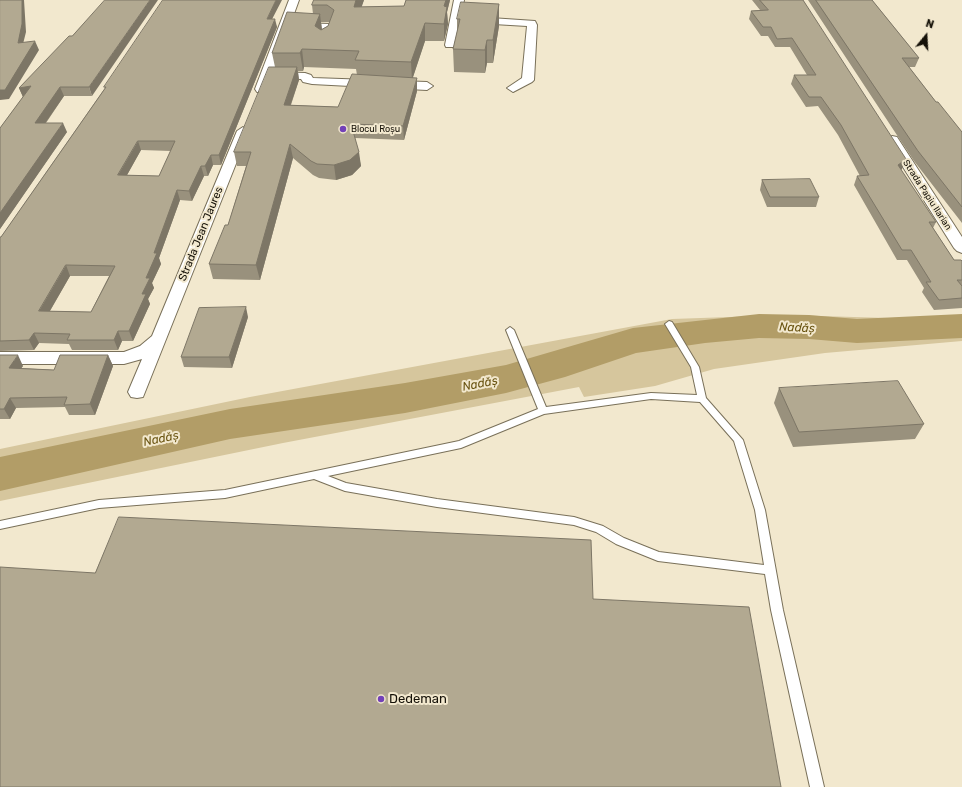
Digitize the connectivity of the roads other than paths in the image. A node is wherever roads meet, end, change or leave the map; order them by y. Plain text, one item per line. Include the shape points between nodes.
1 (294, 0) edge
2 (459, 0) edge
3 (455, 19) junction
4 (285, 26) junction
5 (324, 43) edge
6 (450, 45) dead end
7 (266, 75) junction
8 (427, 86) dead end
9 (512, 88) dead end
10 (254, 104) edge
11 (248, 119) edge
12 (886, 131) edge
13 (962, 248) edge
14 (669, 324) dead end
15 (510, 330) dead end
16 (158, 338) junction
17 (0, 358) edge
18 (137, 392) dead end
19 (702, 399) junction
20 (543, 412) junction
21 (314, 475) junction
22 (0, 525) edge
23 (770, 570) junction
24 (817, 787) edge

1 - 4 street
2 - 3 street
3 - 6 street
3 - 9 street via 531,23 528,80
4 - 5 street via 330,26
4 - 7 street
7 - 8 street via 305,76 307,80 312,81
7 - 10 street
11 - 16 street, Strada Jean Jaures
12 - 13 street, Strada Papiu Ilarian
14 - 19 lane via 695,367
15 - 20 lane
16 - 17 street via 150,348 140,354 124,358
16 - 18 street, Strada Jean Jaures
19 - 20 lane via 651,396
19 - 23 lane via 738,440 760,510
20 - 21 lane via 461,444
21 - 22 lane via 225,494 99,504
21 - 23 lane via 345,487 437,503 574,521 599,529 620,542 658,556
23 - 24 lane

